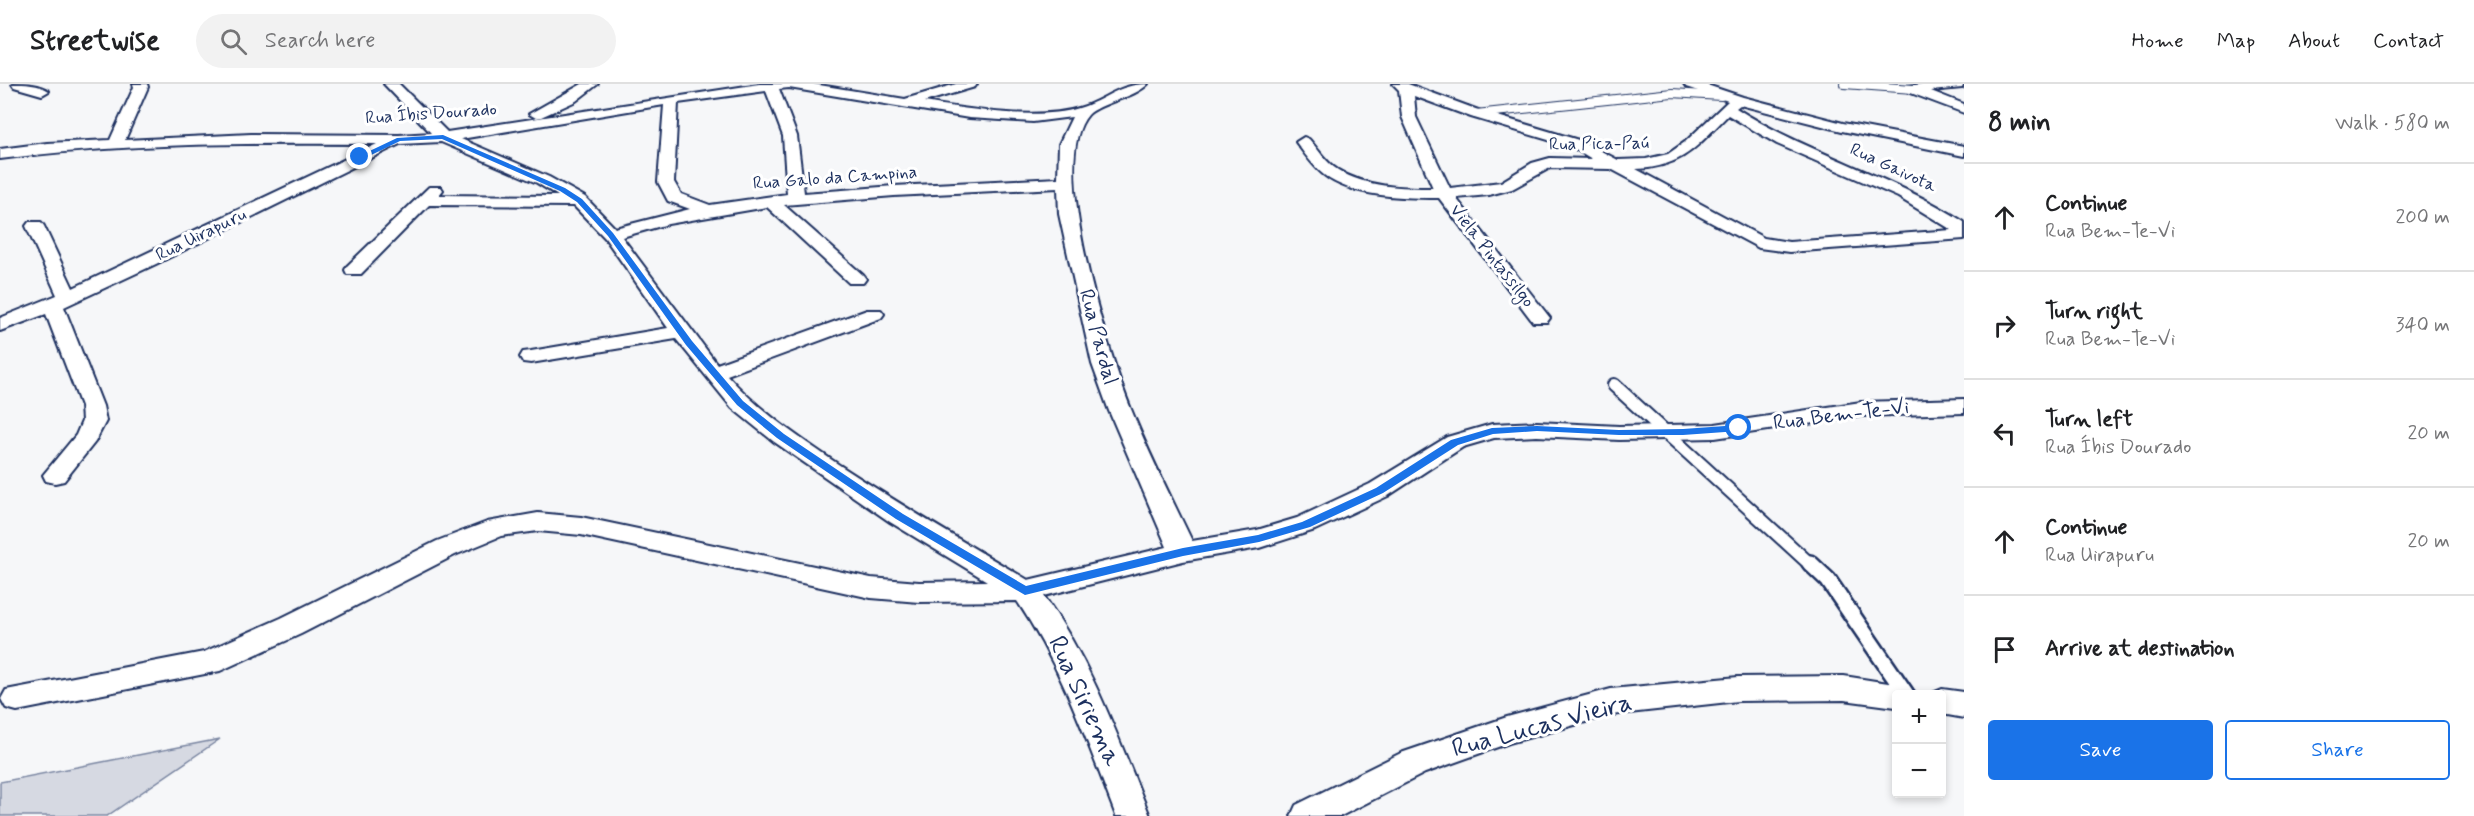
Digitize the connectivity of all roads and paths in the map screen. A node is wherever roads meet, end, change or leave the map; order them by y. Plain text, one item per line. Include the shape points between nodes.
1 (19, 84) edge
2 (140, 84) edge
3 (391, 84) edge
4 (591, 84) edge
5 (790, 84) edge
6 (970, 84) edge
7 (1141, 84) edge
8 (1691, 84) edge
9 (1844, 84) edge
10 (1962, 84) edge
11 (1403, 86) edge
12 (771, 87) junction
13 (1913, 89) junction
14 (42, 91) dead end
15 (671, 100) junction
16 (1730, 101) junction
17 (902, 104) junction
18 (1964, 109) edge
19 (1082, 112) junction
20 (1476, 114) junction
21 (449, 136) junction
22 (399, 140) junction
23 (1305, 142) dead end
24 (116, 144) junction
25 (1964, 151) edge
26 (0, 153) edge
27 (1611, 163) junction
28 (1066, 183) junction
29 (1444, 194) junction
30 (796, 199) junction
31 (579, 201) junction
32 (771, 202) junction
33 (708, 210) junction
34 (35, 226) dead end
35 (611, 234) junction
36 (1961, 236) edge
37 (354, 270) dead end
38 (856, 279) dead end
39 (74, 295) junction
40 (52, 305) junction
41 (874, 314) dead end
42 (1540, 318) dead end
43 (0, 325) edge
44 (681, 332) junction
45 (531, 357) dead end
46 (713, 373) junction
47 (1614, 385) dead end
48 (1964, 406) edge
49 (1666, 432) junction
50 (55, 475) dead end
51 (1183, 552) junction
52 (1025, 591) junction
53 (1903, 690) edge
54 (1892, 694) edge
55 (17, 699) dead end
56 (1946, 703) edge
57 (1964, 705) edge
58 (1134, 816) edge
59 (1308, 816) edge

1 - 14 street
2 - 24 street
3 - 21 street
4 - 21 street via 538,113 464,125
5 - 12 street, Rua Íbis Dourado
5 - 17 street, Rua Íbis Dourado
6 - 17 street
7 - 19 street, Rua Íbis Dourado
8 - 16 street
9 - 13 lane
10 - 13 street
11 - 20 street
11 - 29 street, Viela Pintassilgo via 1409,117
12 - 15 street, Rua Íbis Dourado
12 - 30 street via 790,136
13 - 18 street
15 - 21 street, Rua Íbis Dourado
15 - 33 street via 666,182 674,197
16 - 20 lane via 1672,93
16 - 25 street
16 - 27 street, Rua Pica-Paú via 1695,141 1675,156 1647,164
16 - 36 street, Rua Gaivota via 1756,127 1922,202 1960,227
17 - 19 street, Rua Íbis Dourado via 1006,117
19 - 28 street, Rua Pardal via 1067,144
20 - 27 street via 1560,137
21 - 22 street, Rua Íbis Dourado
21 - 31 street
22 - 24 street, Rua Íbis Dourado via 263,138
22 - 39 street, Rua Uirapuru
23 - 29 street, Rua Pica-Paú via 1332,174 1358,185
24 - 26 street, Rua Íbis Dourado
27 - 29 street, Rua Pica-Paú via 1550,163 1506,186
27 - 36 street, Rua Gaivota via 1750,239 1770,246
28 - 30 street, Rua Galo da Campina
28 - 51 street, Rua Pardal via 1068,214 1103,364
29 - 42 street, Viela Pintassilgo
30 - 32 street, Rua Galo da Campina
31 - 35 street
31 - 37 street via 431,194
32 - 33 street, Rua Galo da Campina
32 - 38 street
33 - 35 street, Rua Galo da Campina
34 - 39 street via 61,286
35 - 44 street
39 - 40 street, Rua Uirapuru
40 - 43 street, Rua Uirapuru
40 - 50 street via 92,406 94,421 87,437
41 - 46 street
44 - 45 street
44 - 46 street
46 - 52 street via 740,403 781,436 899,516
47 - 49 lane
48 - 49 street, Rua Bem-Te-Vi via 1861,409 1731,429
49 - 51 street, Rua Bem-Te-Vi via 1492,431 1455,442 1380,490 1306,524 1259,539
49 - 53 lane via 1828,580
51 - 52 street, Rua Bem-Te-Vi
52 - 55 street, Rua Bem-Te-Vi via 919,592 871,588 580,526 538,522 496,528 446,548 209,663
52 - 58 street, Rua Siriema via 1052,630 1084,692
54 - 59 street, Rua Lucas Vieira via 1844,688 1738,689 1611,702 1507,730 1413,764
56 - 57 street

